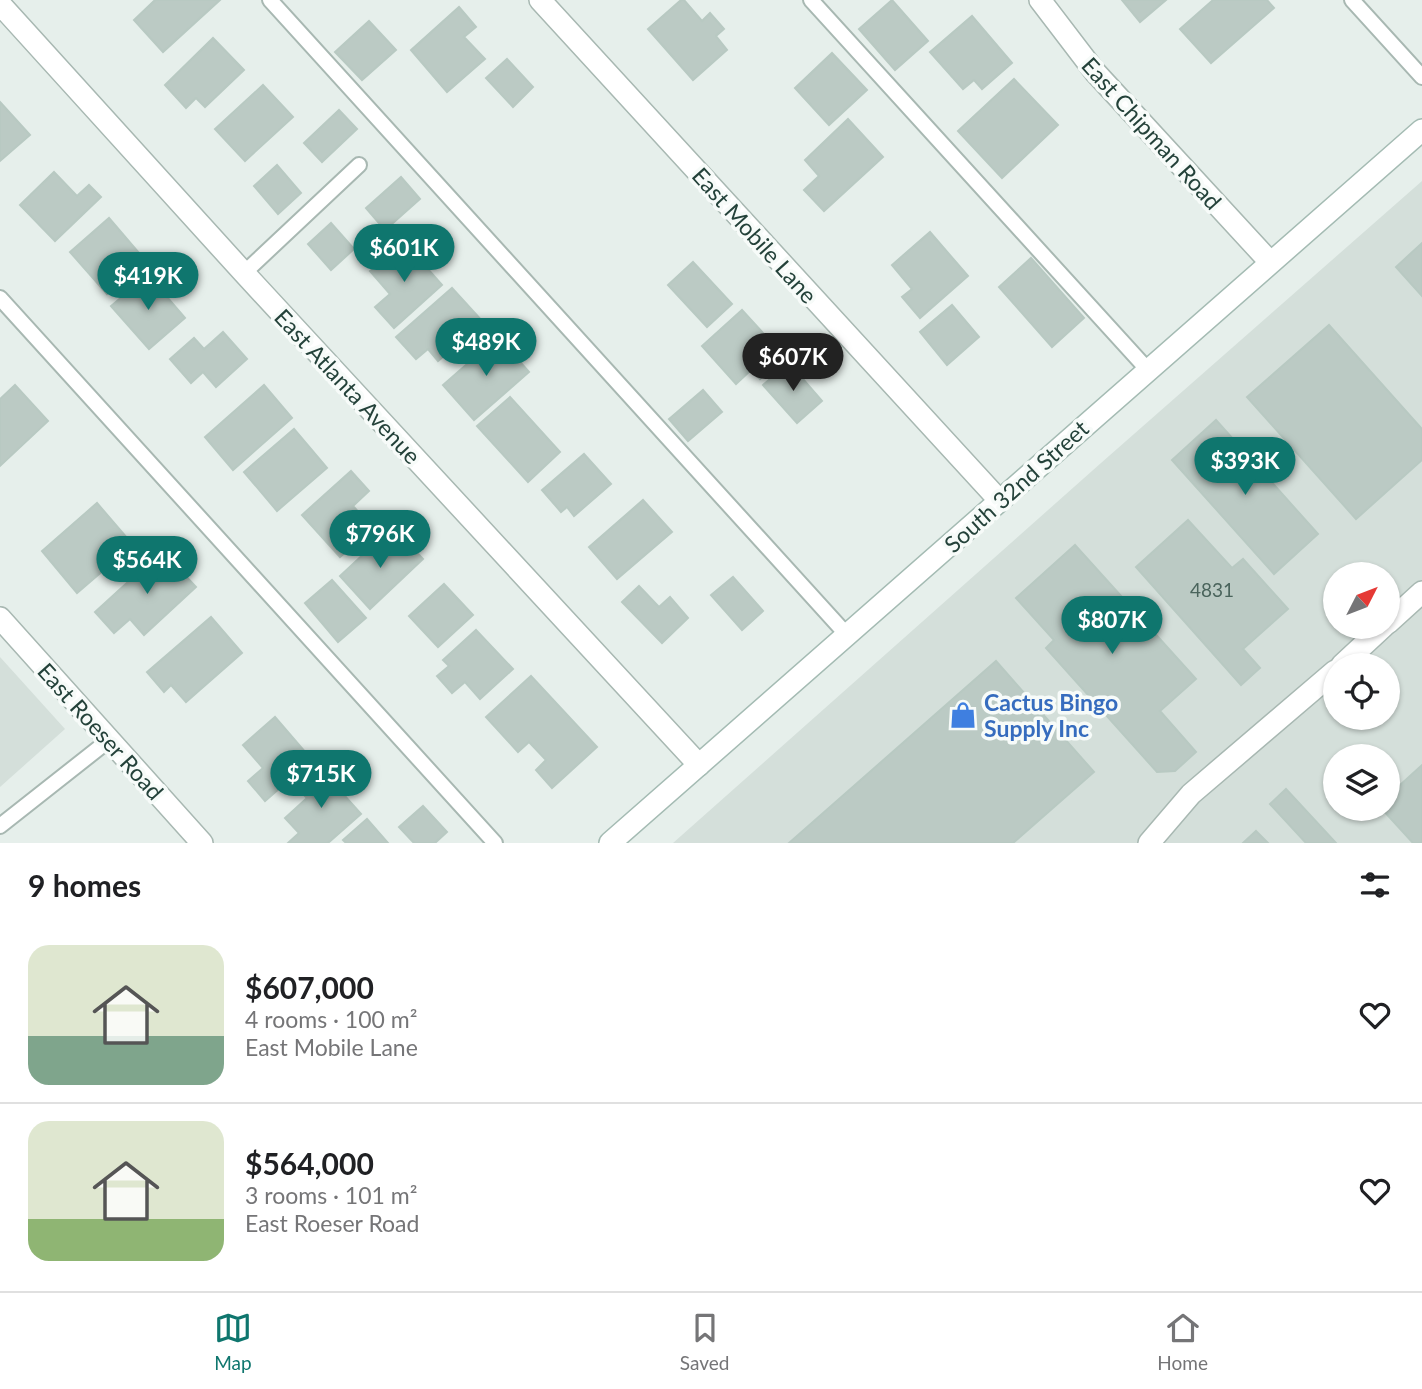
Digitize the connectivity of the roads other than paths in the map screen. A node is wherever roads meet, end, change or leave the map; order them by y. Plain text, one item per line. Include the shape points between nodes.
1 (270, 0) edge
2 (540, 0) edge
3 (811, 0) edge
4 (1040, 0) edge
5 (1352, 0) edge
6 (0, 4) edge
7 (1422, 76) edge
8 (1422, 130) edge
9 (359, 164) dead end
10 (1270, 262) junction
11 (244, 273) junction
12 (0, 298) edge
13 (1147, 369) junction
14 (999, 500) junction
15 (1422, 592) edge
16 (1400, 612) edge
17 (0, 618) edge
18 (847, 635) junction
19 (1371, 639) edge
20 (1355, 653) edge
21 (1323, 681) edge
22 (109, 740) junction
23 (699, 765) junction
24 (0, 826) edge
25 (202, 843) edge
26 (495, 843) edge
27 (610, 843) edge
28 (1149, 843) edge

1 - 18 lane
2 - 14 street, East Mobile Lane
3 - 13 lane
4 - 10 street, East Chipman Road via 1095,72
5 - 7 lane
6 - 11 street, East Atlanta Avenue
8 - 10 street, South 32nd Street
9 - 11 lane
10 - 13 street, South 32nd Street
11 - 23 street, East Atlanta Avenue
12 - 26 lane
13 - 14 street, South 32nd Street
14 - 18 street, South 32nd Street
15 - 16 street
17 - 22 street, East Roeser Road
18 - 23 street, South 32nd Street
19 - 20 street
21 - 28 street via 1191,794
22 - 24 lane
22 - 25 street, East Roeser Road
23 - 27 street, South 32nd Street

